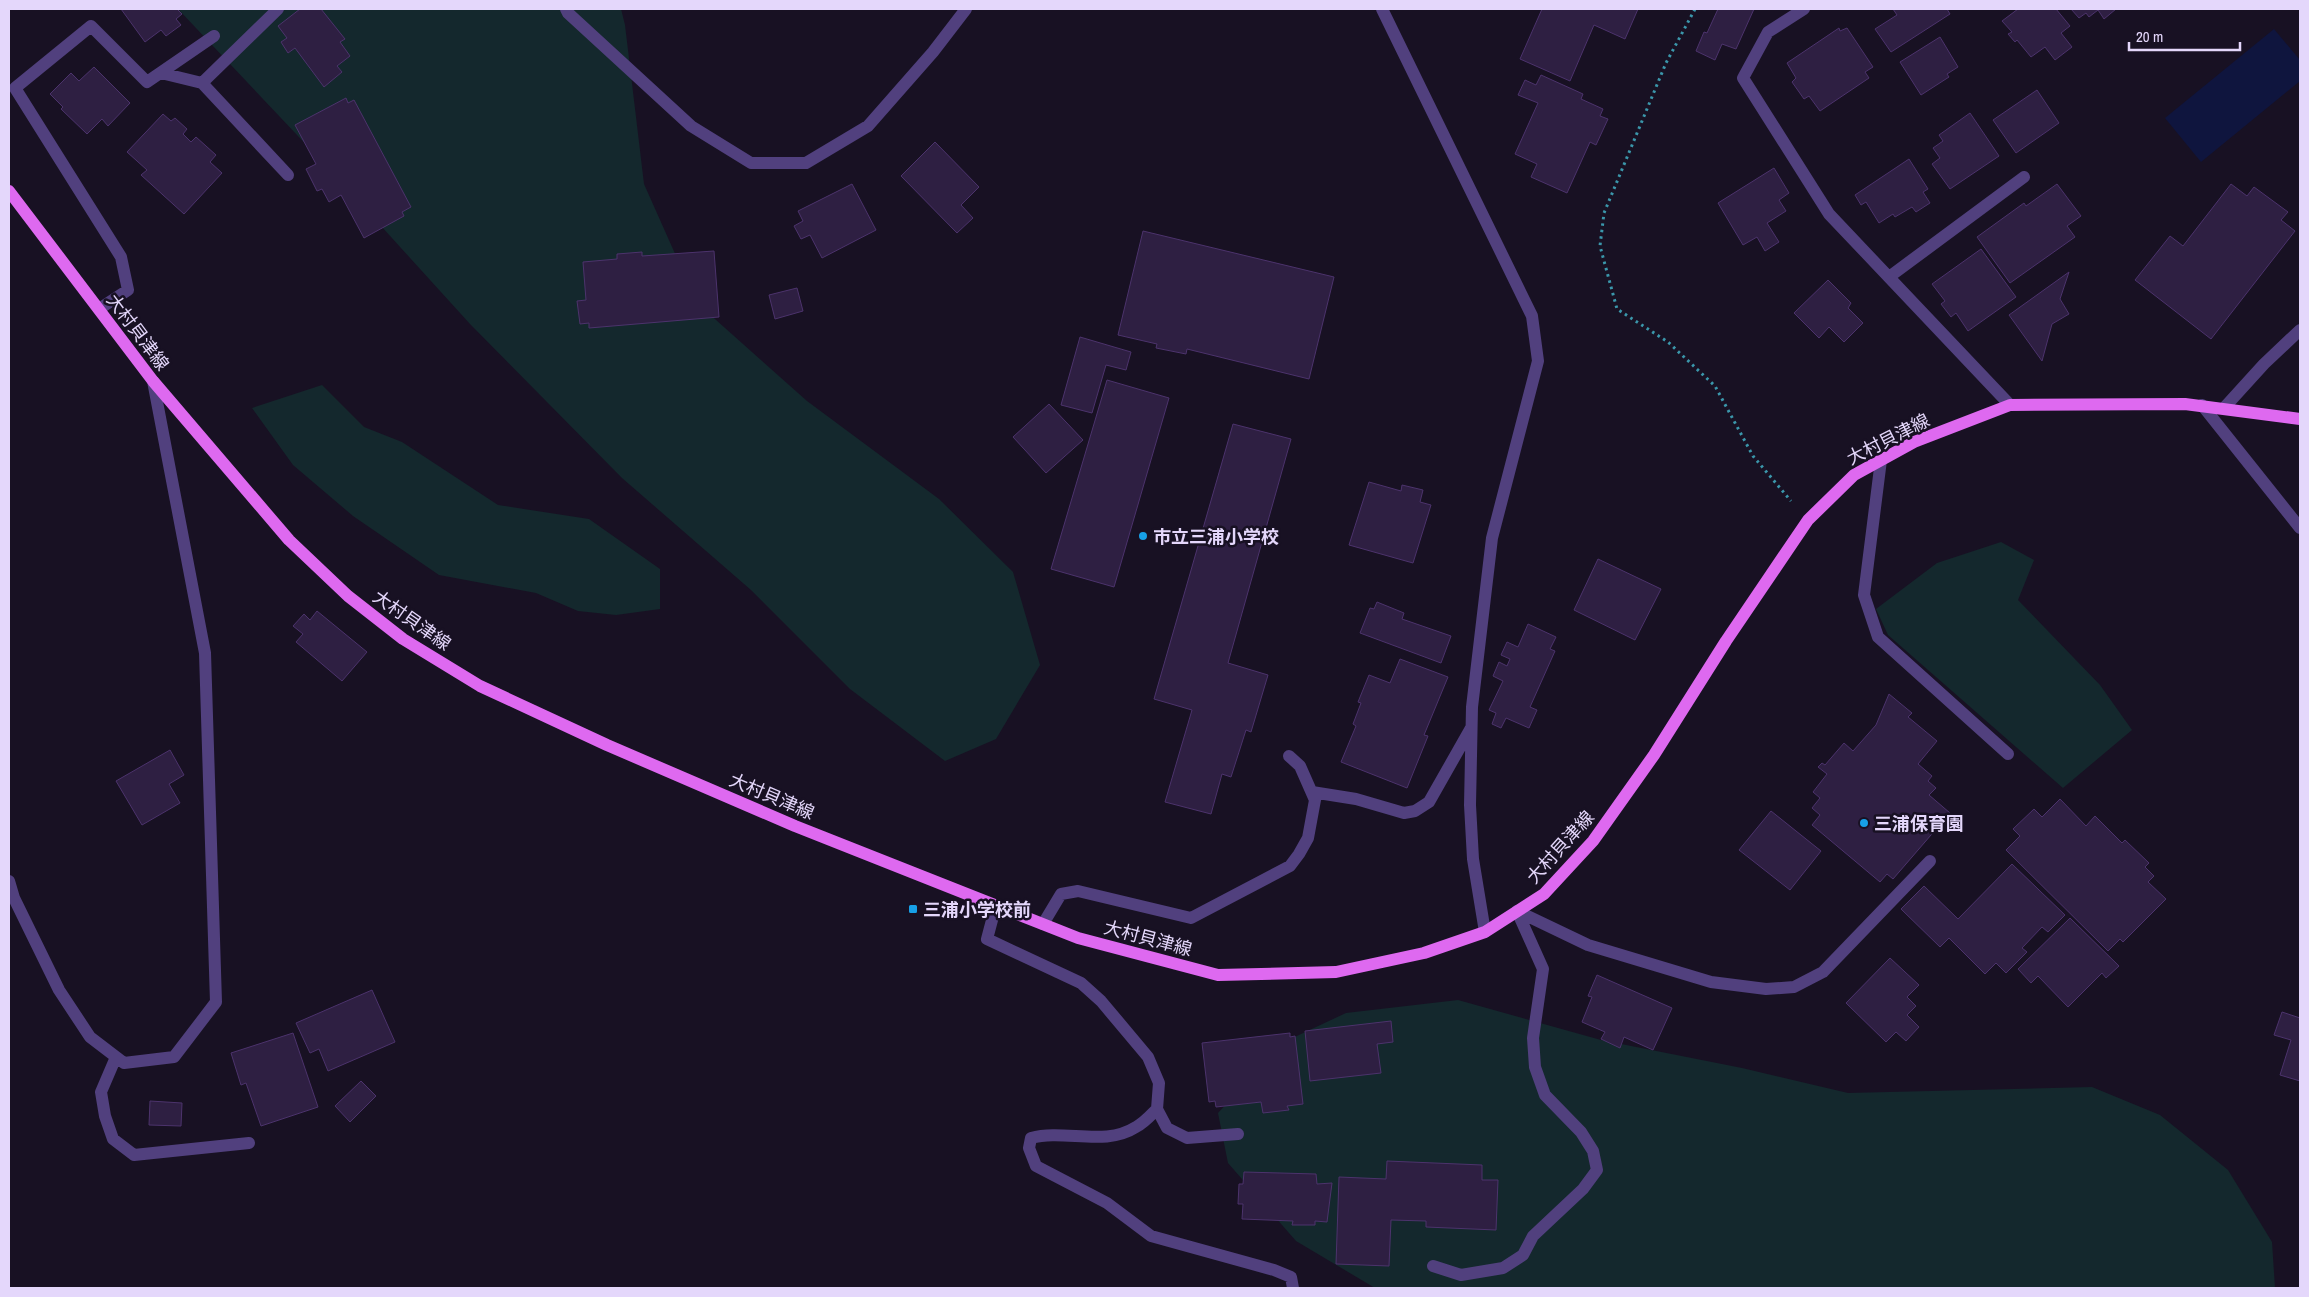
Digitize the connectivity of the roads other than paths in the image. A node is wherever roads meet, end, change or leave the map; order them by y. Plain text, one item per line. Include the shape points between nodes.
1 (278, 9) edge
2 (566, 9) edge
3 (966, 9) edge
4 (1382, 9) edge
5 (1804, 9) edge
6 (214, 36) dead end
7 (161, 72) junction
8 (202, 83) junction
9 (288, 174) dead end
10 (2024, 177) dead end
11 (9, 191) edge
12 (1888, 277) junction
13 (99, 309) junction
14 (2300, 330) edge
15 (153, 381) junction
16 (2010, 405) junction
17 (2202, 405) junction
18 (2224, 408) junction
19 (2300, 419) edge
20 (1881, 460) junction
21 (2300, 528) edge
22 (1471, 728) junction
23 (2008, 754) dead end
24 (1289, 756) dead end
25 (1312, 792) junction
26 (1930, 861) dead end
27 (9, 881) edge
28 (996, 905) junction
29 (1518, 911) junction
30 (1043, 924) junction
31 (1485, 932) junction
32 (116, 1056) junction
33 (1157, 1109) junction
34 (1238, 1134) dead end
35 (250, 1143) dead end
36 (1433, 1266) dead end
37 (1293, 1288) edge

1 - 8 street
2 - 3 street via 691,126 751,163 806,163 868,126
4 - 22 street via 1532,316 1538,361 1492,538
5 - 12 street via 1768,32 1743,78 1829,214
6 - 7 street
7 - 8 street
7 - 13 street via 147,82 91,26 15,88 121,257 128,290
8 - 9 street
10 - 12 street
11 - 13 main road, 大村貝津線
12 - 16 street
13 - 15 main road, 大村貝津線
14 - 18 street
15 - 28 main road, 大村貝津線 via 289,540 348,596 403,640 480,686 607,745 795,826
15 - 32 street via 205,653 216,1002 174,1057 124,1063
16 - 17 main road, 大村貝津線
16 - 20 main road, 大村貝津線 via 1914,442
17 - 18 main road, 大村貝津線
17 - 21 street
18 - 19 main road, 大村貝津線
20 - 23 street via 1864,595 1878,638
20 - 29 main road, 大村貝津線 via 1854,475 1808,520 1726,640 1654,755 1593,841 1544,894
22 - 25 street via 1429,802 1415,811 1404,813
22 - 31 street via 1472,859
24 - 25 street via 1300,766
25 - 30 street via 1315,800 1308,838 1290,866 1191,918 1078,891 1061,894
26 - 29 street via 1823,972 1794,987 1766,989 1711,982 1588,945
27 - 32 street via 14,898 59,990 90,1037
28 - 30 main road, 大村貝津線
28 - 33 street via 987,938 1081,983 1101,1001 1148,1057 1159,1083
29 - 31 main road, 大村貝津線
29 - 36 street via 1543,969 1533,1038 1535,1067 1545,1095 1581,1132 1593,1151 1597,1170 1583,1189 1532,1236 1522,1255 1503,1268 1461,1275
30 - 31 main road, 大村貝津線 via 1078,938 1218,975 1336,972 1424,953
32 - 35 street via 101,1092 104,1116 113,1138 134,1155
33 - 34 street via 1167,1128 1187,1138
33 - 37 street via 1136,1128 1110,1137 1044,1134 1031,1138 1029,1148 1036,1166 1107,1203 1151,1236 1274,1270 1291,1277

